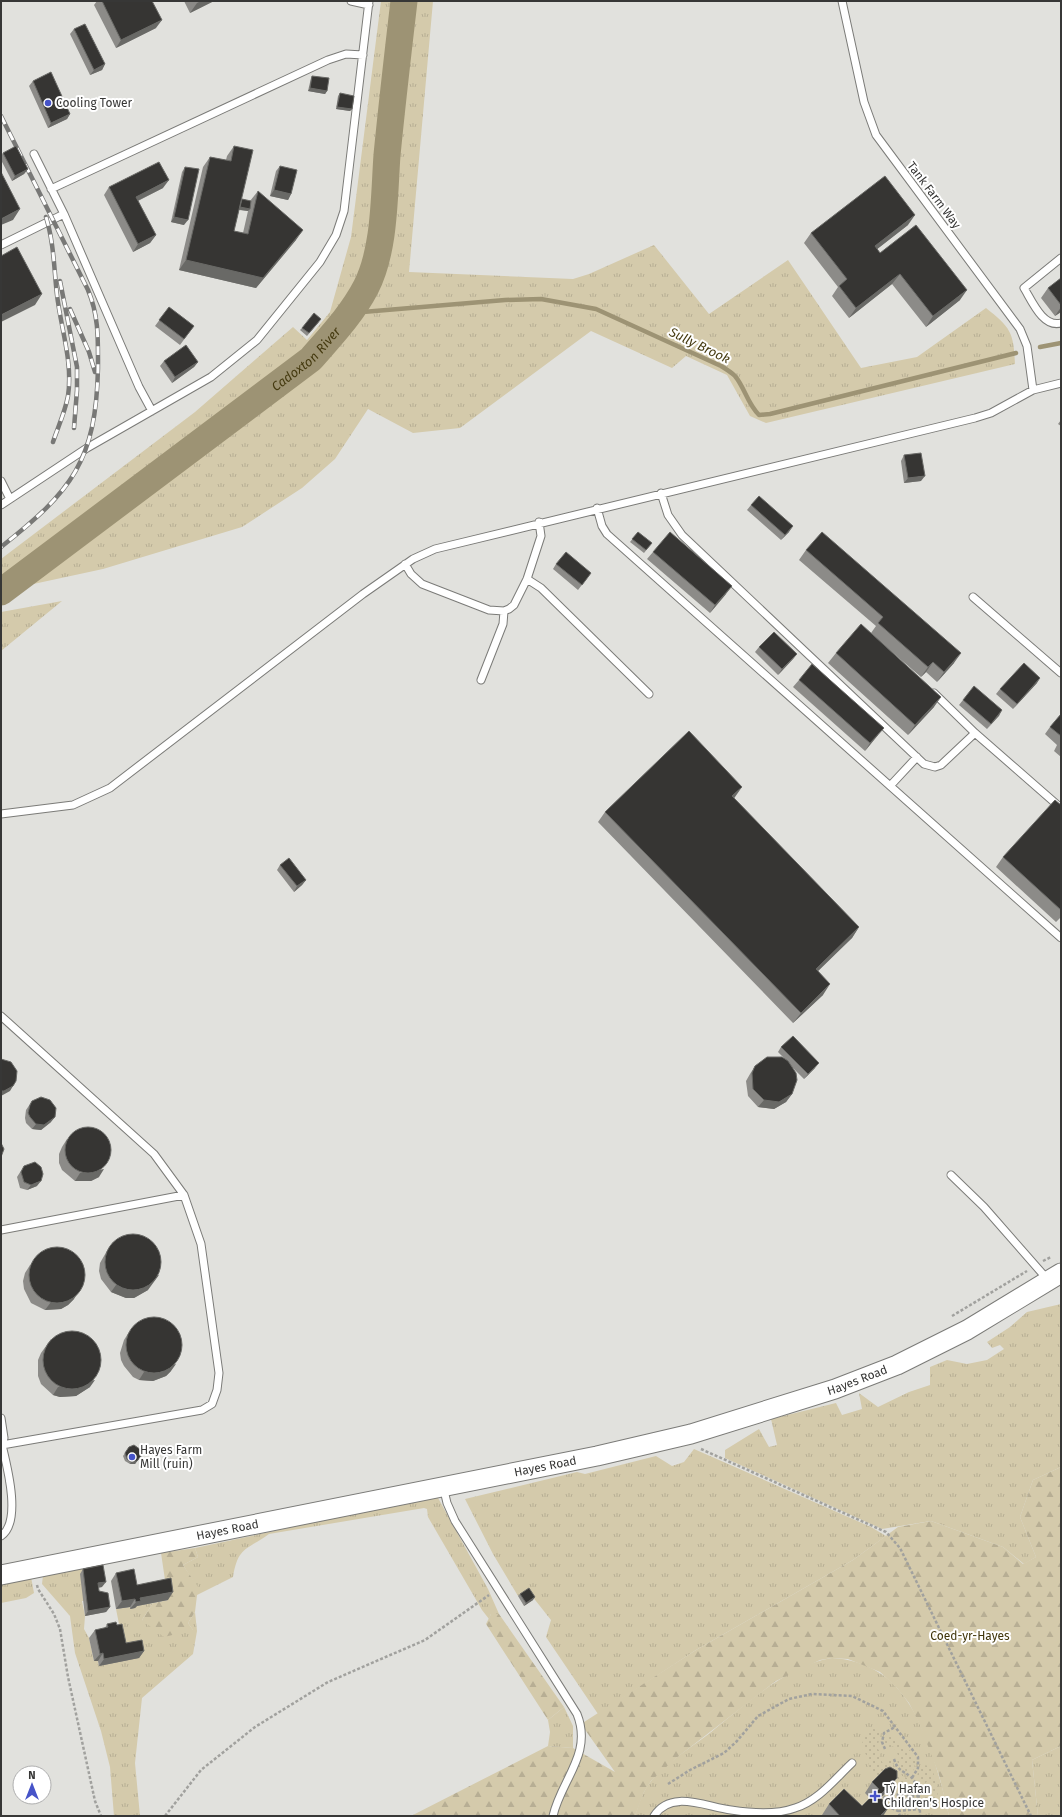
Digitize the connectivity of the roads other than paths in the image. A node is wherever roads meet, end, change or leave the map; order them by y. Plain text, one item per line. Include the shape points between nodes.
1 (351, 1) edge
2 (842, 1) edge
3 (369, 3) edge
4 (363, 55) junction
5 (34, 154) dead end
6 (51, 189) junction
7 (64, 214) junction
8 (1, 245) edge
9 (1061, 258) edge
10 (1061, 323) edge
11 (1061, 383) edge
12 (1033, 390) junction
13 (152, 411) junction
14 (1, 481) edge
15 (662, 493) junction
16 (10, 499) junction
17 (1, 505) edge
18 (597, 508) junction
19 (539, 522) junction
20 (405, 564) junction
21 (527, 579) junction
22 (973, 596) dead end
23 (504, 611) junction
24 (1061, 673) edge
25 (481, 680) dead end
26 (926, 686) edge
27 (649, 694) dead end
28 (975, 733) junction
29 (918, 757) junction
30 (890, 786) junction
31 (1061, 808) edge
32 (1, 814) edge
33 (1061, 938) edge
34 (1, 1016) edge
35 (951, 1175) dead end
36 (184, 1195) junction
37 (1, 1230) edge
38 (1055, 1277) edge
39 (1, 1418) edge
40 (1, 1445) edge
41 (443, 1486) junction
42 (1, 1536) edge
43 (1, 1575) edge
44 (852, 1763) dead end
45 (553, 1816) edge
46 (654, 1816) edge

1 - 3 lane
2 - 12 lane, Tank Farm Way via 864,102 876,135 1020,329 1027,346
3 - 4 lane
4 - 6 lane via 346,54 328,60
4 - 13 lane via 344,211 331,245 257,340 211,377
5 - 6 lane
6 - 7 lane
7 - 8 lane
7 - 13 lane via 139,387
9 - 10 lane via 1024,288 1046,322 1056,325
11 - 12 lane
12 - 15 lane via 991,413 975,418
13 - 16 lane via 87,448
14 - 16 lane
15 - 18 lane
15 - 29 lane via 668,515 682,535
16 - 17 lane
18 - 19 lane
18 - 30 lane via 607,534
19 - 20 lane via 435,549
19 - 21 lane via 541,536
20 - 23 lane via 422,584 489,610
20 - 32 lane via 110,788 73,805
21 - 23 lane via 514,605 510,610
21 - 27 lane via 541,588
22 - 24 lane
23 - 25 lane via 503,624
26 - 28 lane
28 - 29 lane via 941,765 929,766
28 - 31 lane
29 - 30 lane
30 - 33 lane
34 - 36 lane via 154,1154
35 - 38 lane via 984,1207 1036,1266
36 - 37 lane
36 - 40 lane via 201,1244 219,1373 212,1404 202,1410
38 - 41 street, Hayes Road via 967,1330 897,1365 835,1389 691,1434 597,1456
39 - 40 lane via 4,1438
40 - 42 lane via 12,1504 12,1518
41 - 43 street, Hayes Road
41 - 45 lane via 455,1521 574,1708 581,1724 578,1757
44 - 46 lane via 820,1793 794,1809 771,1812 742,1811 681,1801 662,1807

